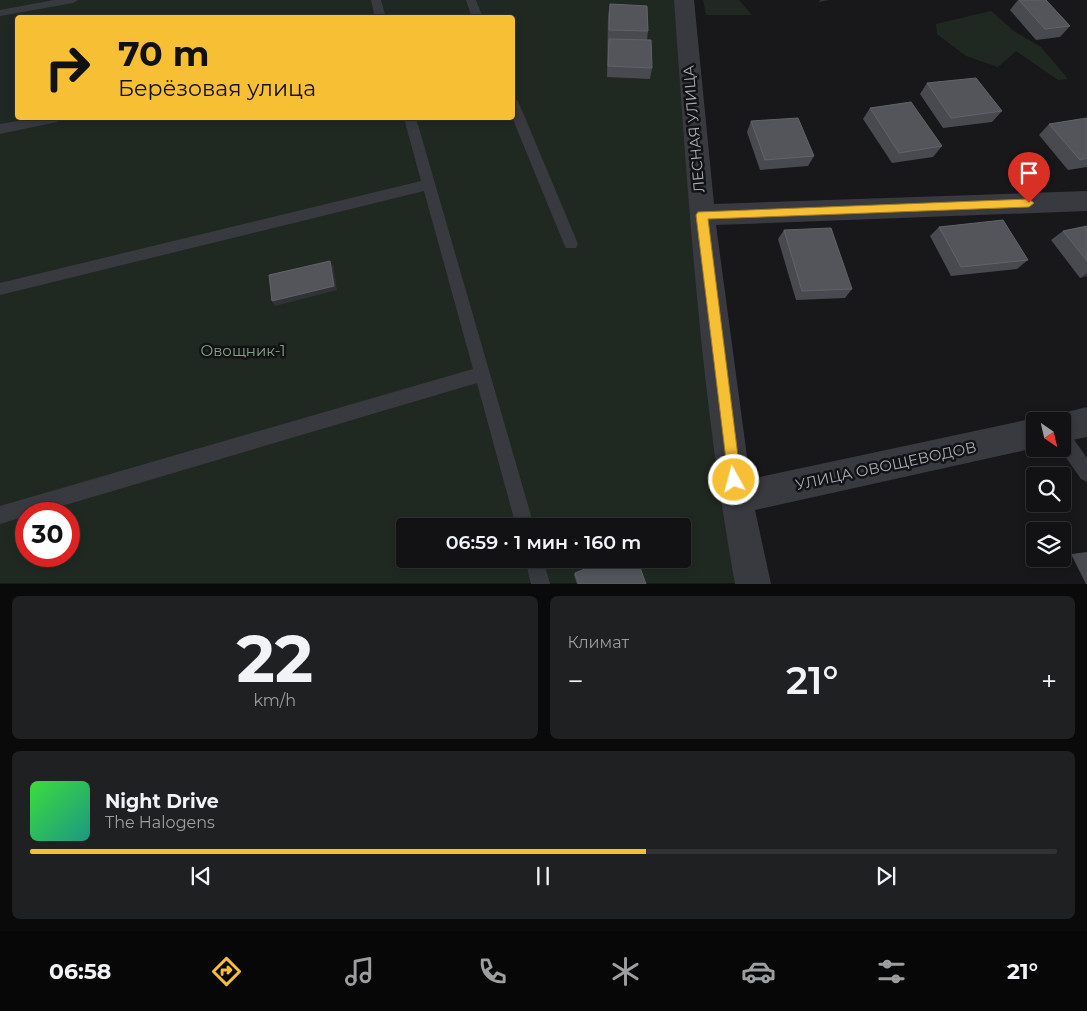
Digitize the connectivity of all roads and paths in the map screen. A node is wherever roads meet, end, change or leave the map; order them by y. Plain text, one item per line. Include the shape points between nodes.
1 (73, 0) edge
2 (376, 0) edge
3 (471, 0) edge
4 (684, 0) edge
5 (0, 13) edge
6 (380, 15) edge
7 (477, 15) edge
8 (515, 108) edge
9 (47, 120) edge
10 (411, 120) edge
11 (0, 129) edge
12 (428, 185) junction
13 (1087, 201) edge
14 (702, 215) junction
15 (572, 244) dead end
16 (0, 289) edge
17 (482, 374) junction
18 (1087, 422) edge
19 (1071, 425) edge
20 (1026, 435) edge
21 (1071, 449) edge
22 (1087, 473) edge
23 (736, 498) junction
24 (0, 515) edge
25 (523, 518) edge
26 (537, 568) edge
27 (541, 584) edge
28 (753, 584) edge

1 - 5 lane
2 - 6 lane
3 - 7 lane
4 - 14 street, ЛЕСНАЯ УЛИЦА
8 - 15 lane
9 - 11 lane
10 - 12 lane
12 - 16 lane
12 - 17 lane
13 - 14 street
14 - 23 street, ЛЕСНАЯ УЛИЦА
17 - 24 lane
17 - 25 lane
18 - 19 street
20 - 23 street, УЛИЦА ОВОЩЕВОДОВ
21 - 22 lane
23 - 28 street, ЛЕСНАЯ УЛИЦА
26 - 27 lane

